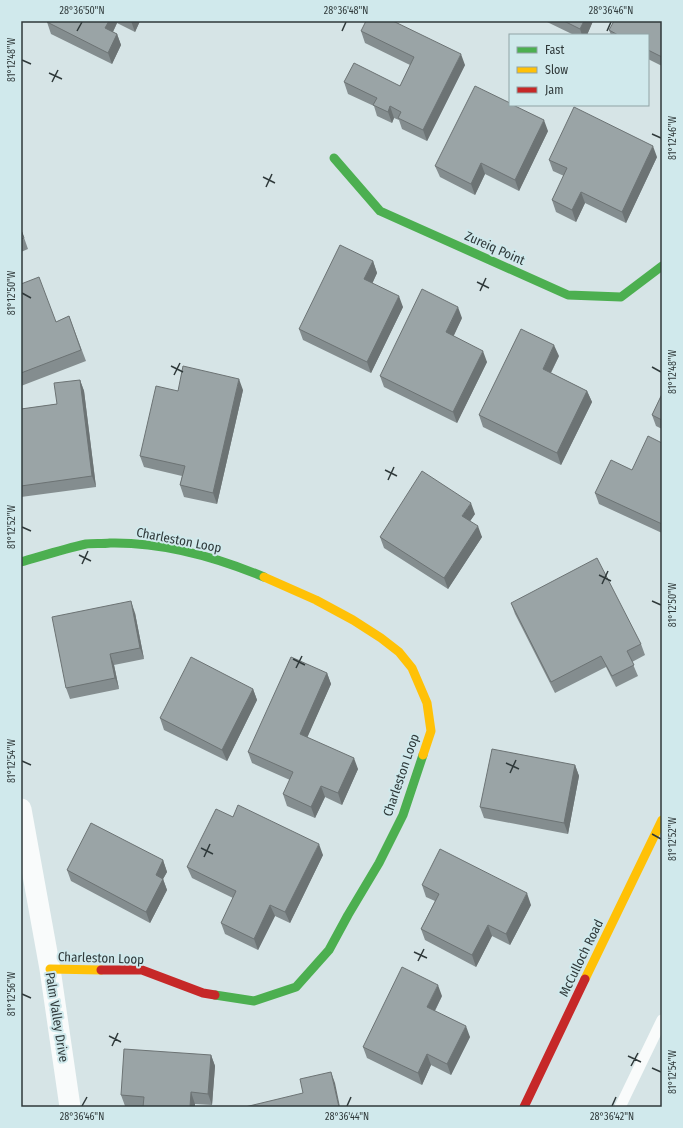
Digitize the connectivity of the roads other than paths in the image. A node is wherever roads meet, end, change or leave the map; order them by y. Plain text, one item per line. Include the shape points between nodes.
1 (334, 158) dead end
2 (662, 266) edge
3 (21, 562) edge
4 (21, 809) edge
5 (662, 820) edge
6 (50, 969) junction
7 (662, 1020) edge
8 (70, 1107) edge
9 (524, 1107) edge
10 (620, 1107) edge

1 - 2 street, Zureiq Point via 380,211 568,295 621,297
3 - 6 street, Charleston Loop via 87,544 122,543 198,554 237,566 316,600 353,620 399,652 412,668 427,703 431,731 403,815 379,864 329,950 296,987 254,1001 203,993 142,970
4 - 6 street, Palm Valley Drive
5 - 9 street, McCulloch Road
6 - 8 street, Palm Valley Drive
7 - 10 lane

